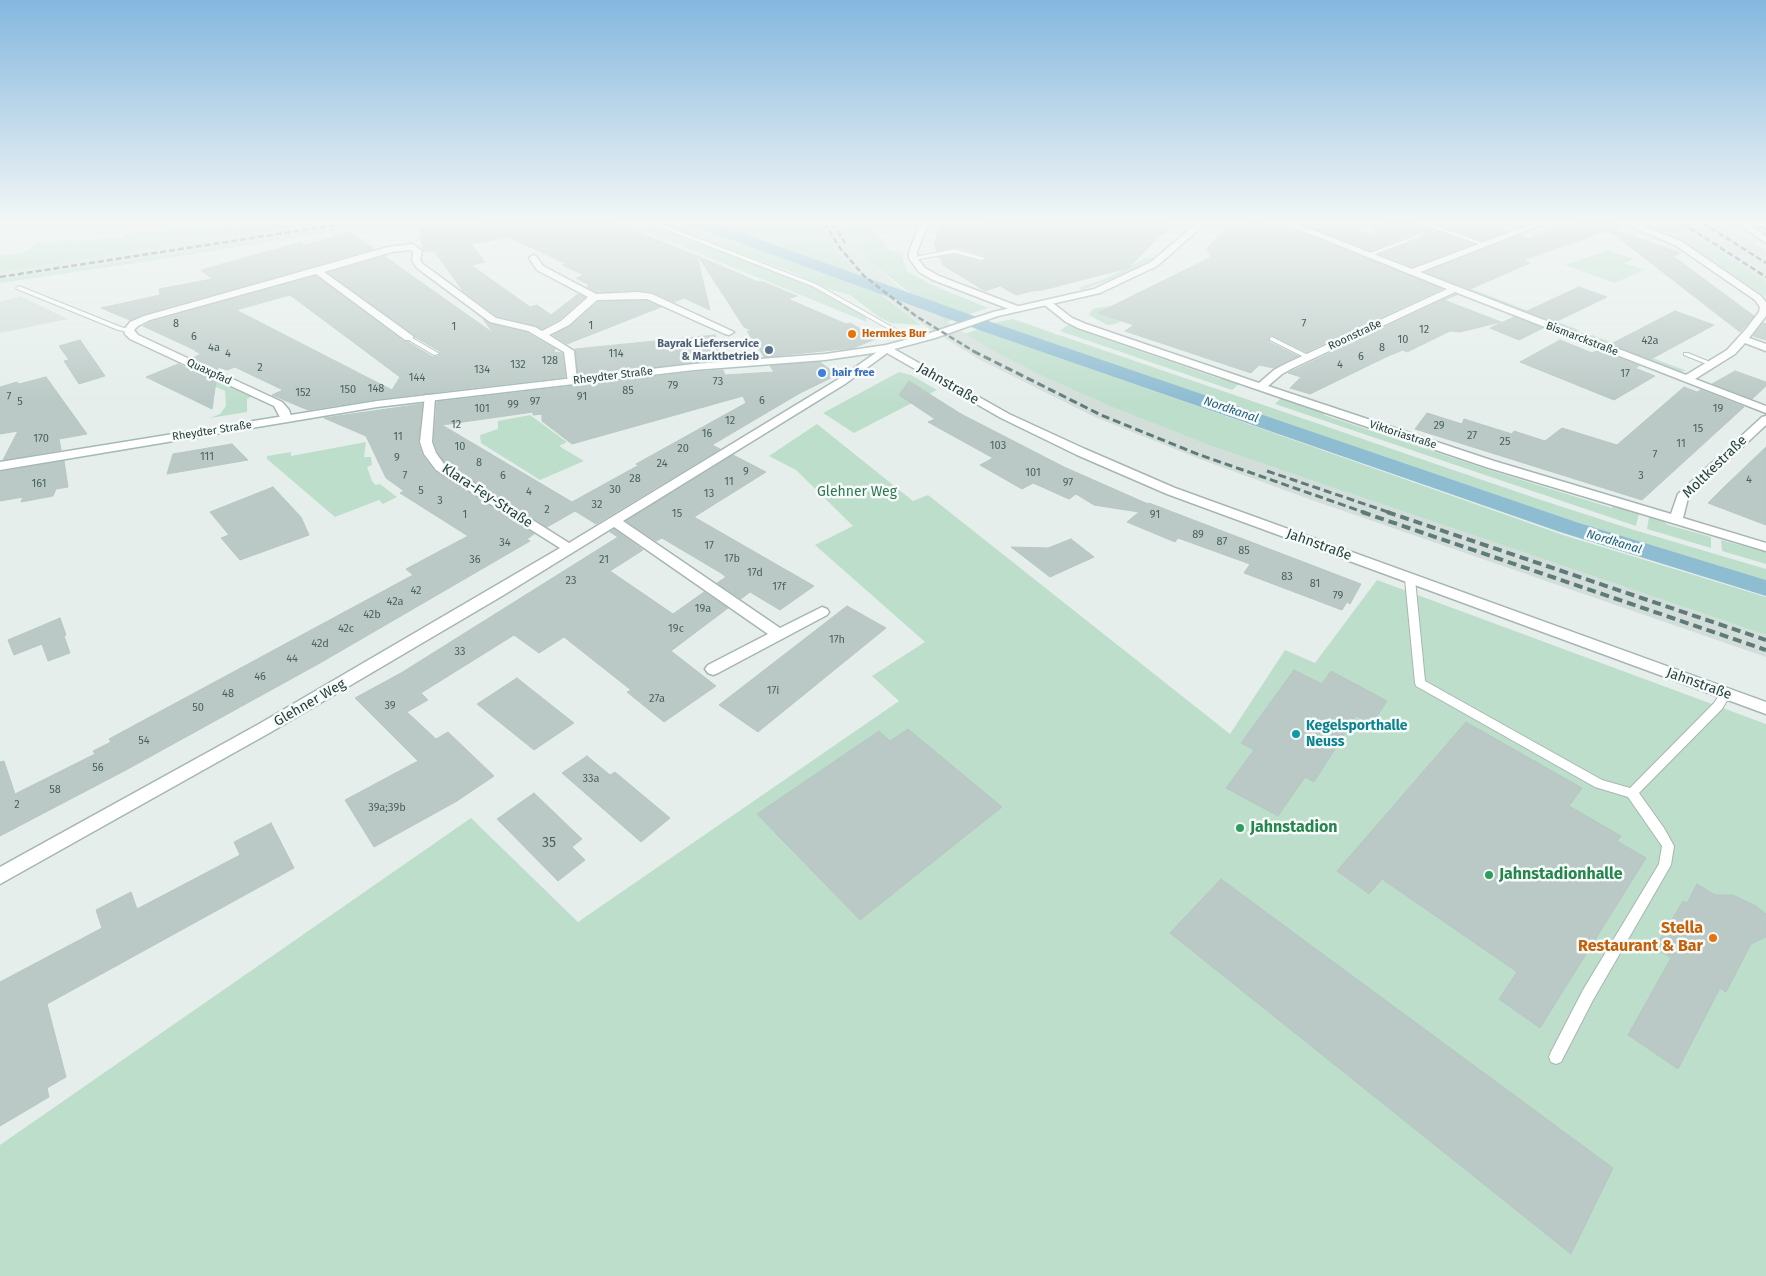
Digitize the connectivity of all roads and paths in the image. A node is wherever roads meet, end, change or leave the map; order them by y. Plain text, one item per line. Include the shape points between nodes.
1 (276, 283) edge
2 (333, 283) edge
3 (442, 283) edge
4 (567, 283) edge
5 (810, 283) edge
6 (948, 283) edge
7 (1116, 283) edge
8 (1436, 283) edge
9 (1734, 283) edge
10 (19, 288) dead end
11 (1454, 290) junction
12 (594, 297) junction
13 (1047, 303) junction
14 (1017, 309) junction
15 (130, 330) junction
16 (730, 332) dead end
17 (542, 335) junction
18 (409, 338) joint
19 (1272, 339) dead end
20 (1744, 340) junction
21 (914, 341) junction
22 (887, 348) junction
23 (1766, 348) edge
24 (436, 354) dead end
25 (1686, 354) dead end
26 (1308, 357) junction
27 (1711, 364) junction
28 (1687, 379) junction
29 (572, 381) junction
30 (1261, 387) junction
31 (429, 398) junction
32 (1766, 410) edge
33 (286, 419) junction
34 (1766, 419) edge
35 (0, 466) edge
36 (1675, 521) junction
37 (615, 522) junction
38 (1766, 547) edge
39 (570, 549) junction
40 (1410, 579) junction
41 (822, 612) dead end
42 (778, 634) junction
43 (713, 670) dead end
44 (1726, 694) junction
45 (1766, 708) edge
46 (1632, 793) junction
47 (0, 876) edge
48 (1556, 1057) dead end

1 - 15 street via 142,320
2 - 18 street
3 - 17 street via 493,320 531,329
4 - 12 street
5 - 21 lane
6 - 14 street
7 - 13 street, Rheydter Straße via 1097,291
8 - 11 street, Bismarckstraße
9 - 20 street via 1765,307
10 - 15 lane, Quaxpfad via 120,329
11 - 26 street, Roonstraße
11 - 28 street, Bismarckstraße
12 - 16 street via 649,296
12 - 17 street via 565,323
13 - 14 street, Rheydter Straße
13 - 30 street, Viktoriastraße via 1082,326
14 - 21 street, Rheydter Straße
15 - 33 street, Quaxpfad via 134,337 278,404
17 - 29 street via 569,351
18 - 24 lane
19 - 26 lane
20 - 23 street
20 - 27 street
21 - 22 street, Rheydter Straße
22 - 29 street, Rheydter Straße
22 - 37 street, Glehner Weg via 841,382
22 - 40 street, Jahnstraße via 1005,416 1081,452 1171,491
25 - 27 lane
26 - 30 street, Roonstraße via 1278,372
27 - 28 street
28 - 32 street, Bismarckstraße
29 - 31 street, Rheydter Straße
30 - 36 street, Viktoriastraße via 1490,464
31 - 33 street, Rheydter Straße
31 - 39 street, Klara-Fey-Straße via 426,442 440,467
33 - 35 street, Rheydter Straße
34 - 36 street, Moltkestraße via 1682,497
36 - 38 street, Viktoriastraße
37 - 39 street, Glehner Weg
37 - 42 street
39 - 47 street, Glehner Weg via 355,677
40 - 44 street, Jahnstraße
40 - 46 lane via 1420,683 1598,784
41 - 42 street
42 - 43 street
44 - 45 street, Jahnstraße
44 - 46 lane
46 - 48 lane via 1668,846 1665,865 1588,995

